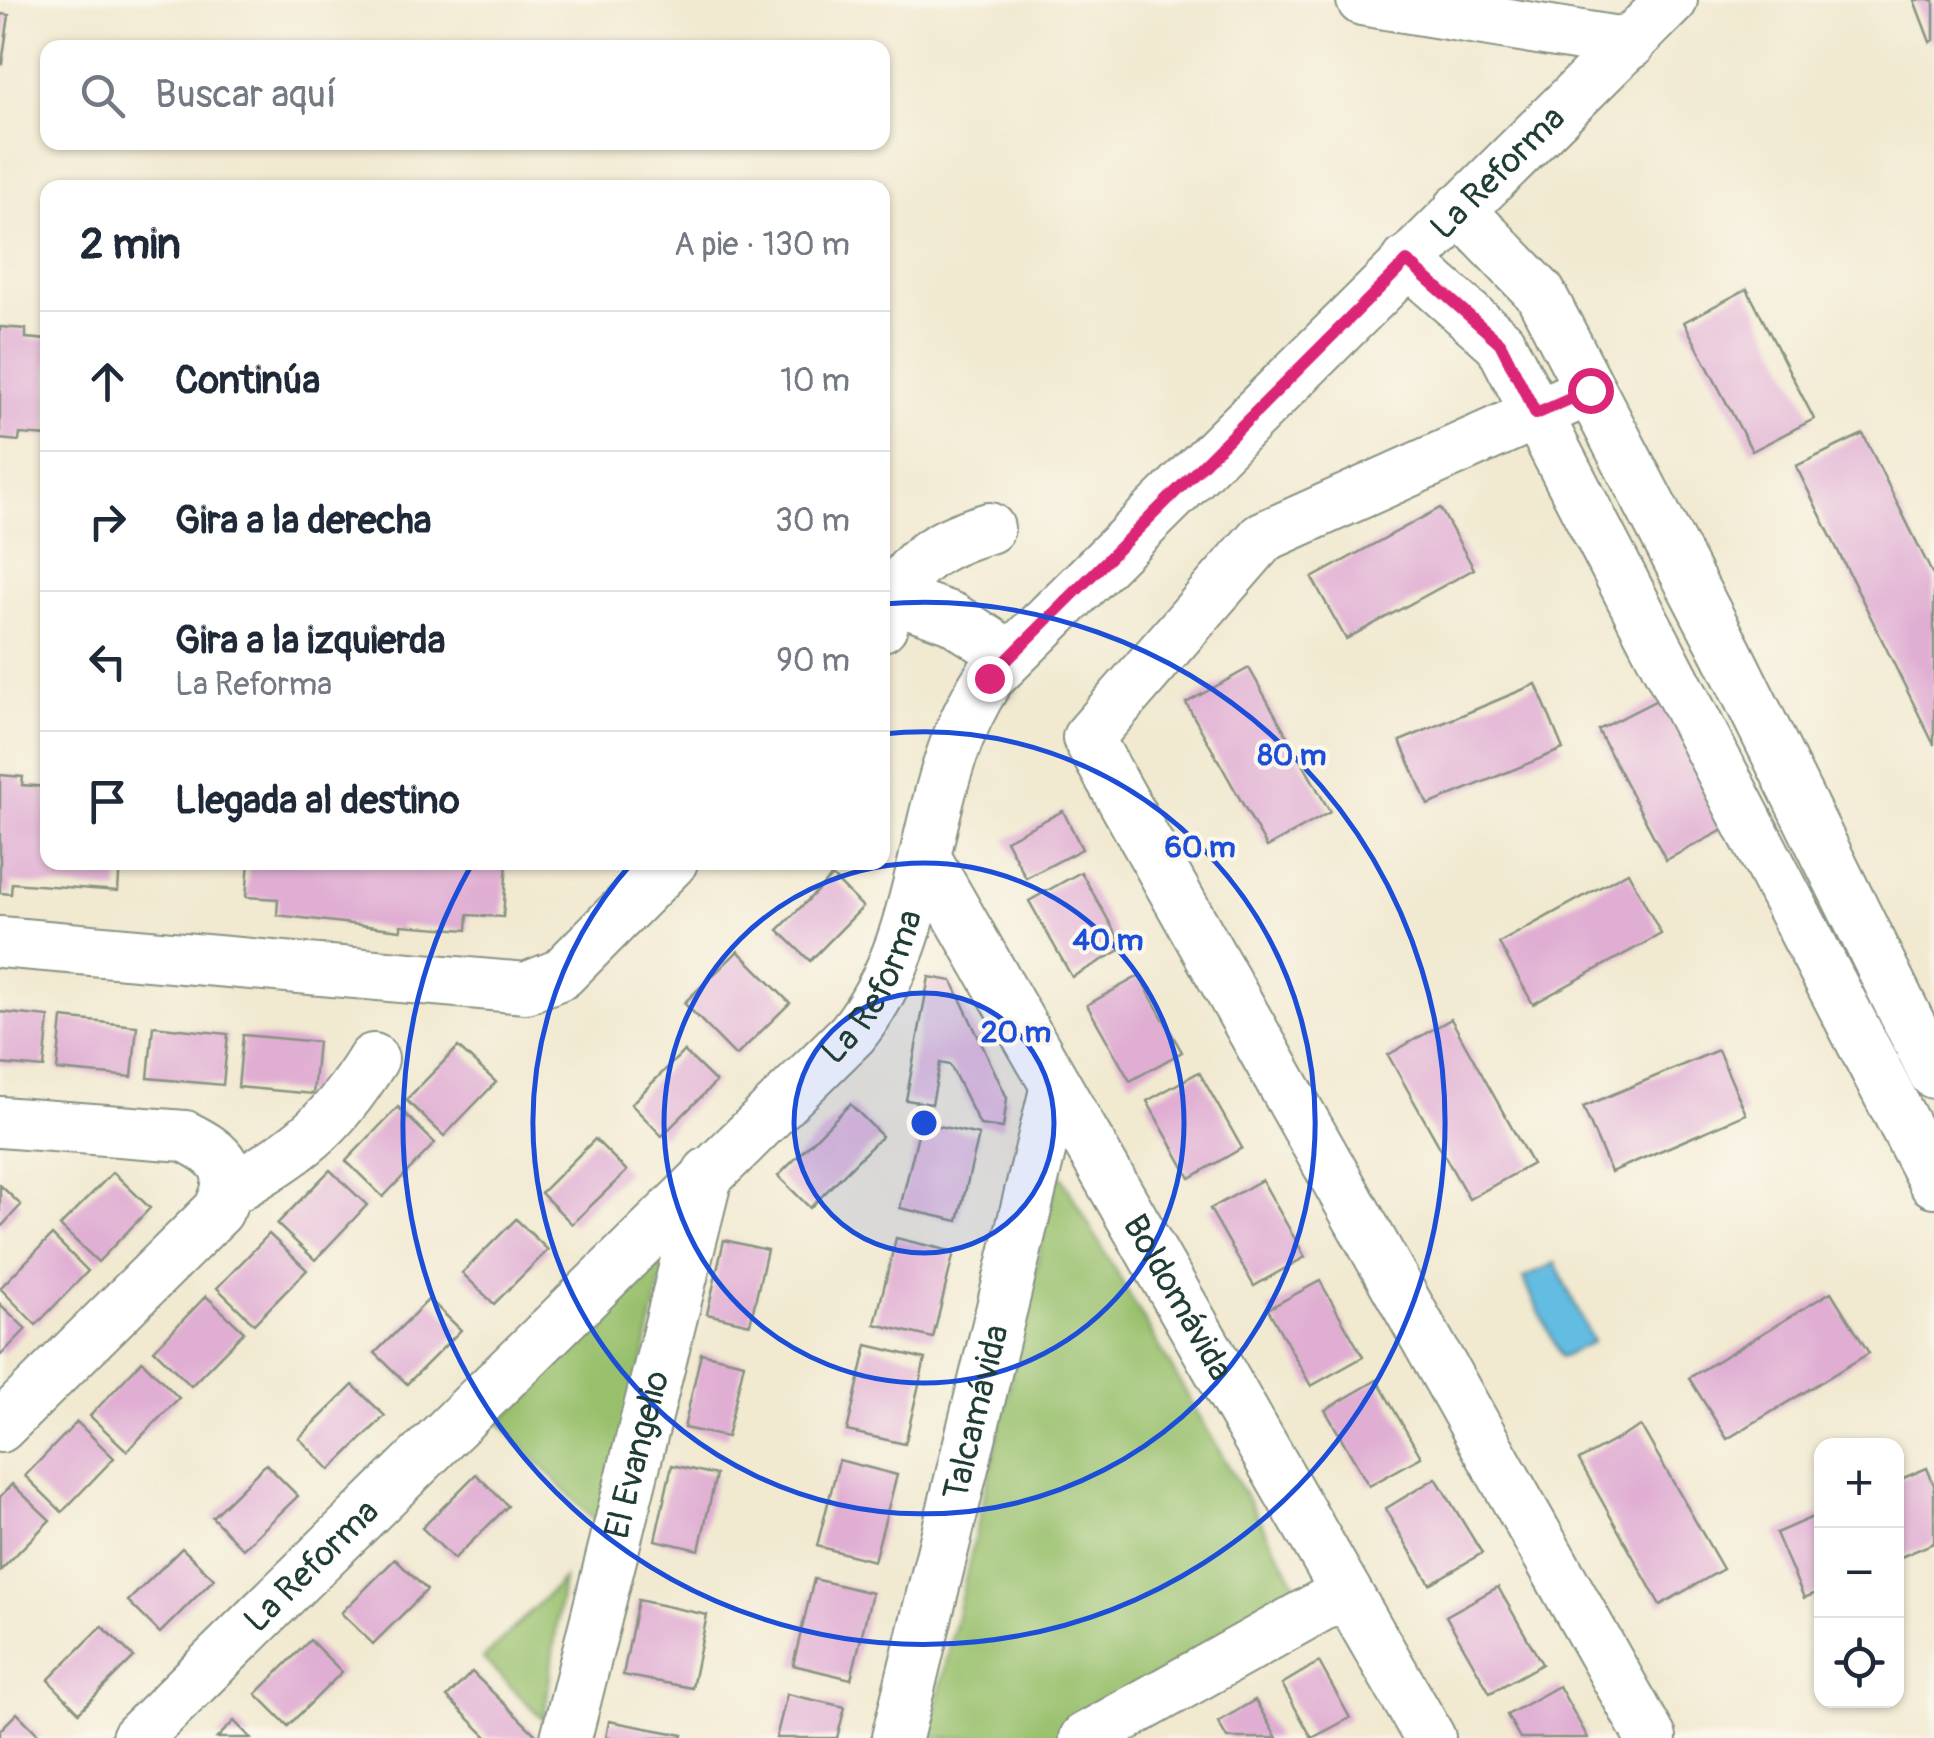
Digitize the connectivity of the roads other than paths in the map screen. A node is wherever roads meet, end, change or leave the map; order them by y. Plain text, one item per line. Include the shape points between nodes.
1 (1362, 0) edge
2 (1672, 0) edge
3 (1630, 44) junction
4 (1459, 209) junction
5 (1407, 261) junction
6 (1590, 390) junction
7 (1536, 414) junction
8 (989, 528) dead end
9 (890, 608) edge
10 (890, 612) edge
11 (1009, 655) junction
12 (925, 857) junction
13 (664, 870) edge
14 (0, 942) edge
15 (373, 1059) dead end
16 (1934, 1073) edge
17 (1056, 1086) junction
18 (0, 1122) edge
19 (1927, 1150) edge
20 (708, 1173) junction
21 (229, 1191) junction
22 (0, 1427) edge
23 (1346, 1592) junction
24 (137, 1738) edge
25 (566, 1738) edge
26 (897, 1738) edge
27 (1084, 1738) edge
28 (1430, 1738) edge
29 (1651, 1738) edge

1 - 3 street
2 - 3 street, La Reforma
3 - 4 street, La Reforma
4 - 5 street, La Reforma
4 - 6 street via 1540,293
5 - 7 street via 1500,343
5 - 11 street, La Reforma
6 - 7 street
6 - 16 street
7 - 19 street
7 - 29 street via 1263,537 1088,738
8 - 9 street via 950,539 915,564
10 - 11 street via 952,618
11 - 12 street, La Reforma via 953,740
12 - 17 street, Boldomávida
12 - 20 street, La Reforma via 898,958 868,1014
13 - 14 street via 561,974 526,988
15 - 21 street via 344,1105 308,1143
17 - 23 street, Boldomávida
17 - 26 street, Talcamávida
18 - 21 street via 185,1136 224,1164
20 - 24 street, La Reforma
20 - 25 street, El Evangelio
21 - 22 street via 218,1210
23 - 27 street
23 - 28 street, Boldomávida

